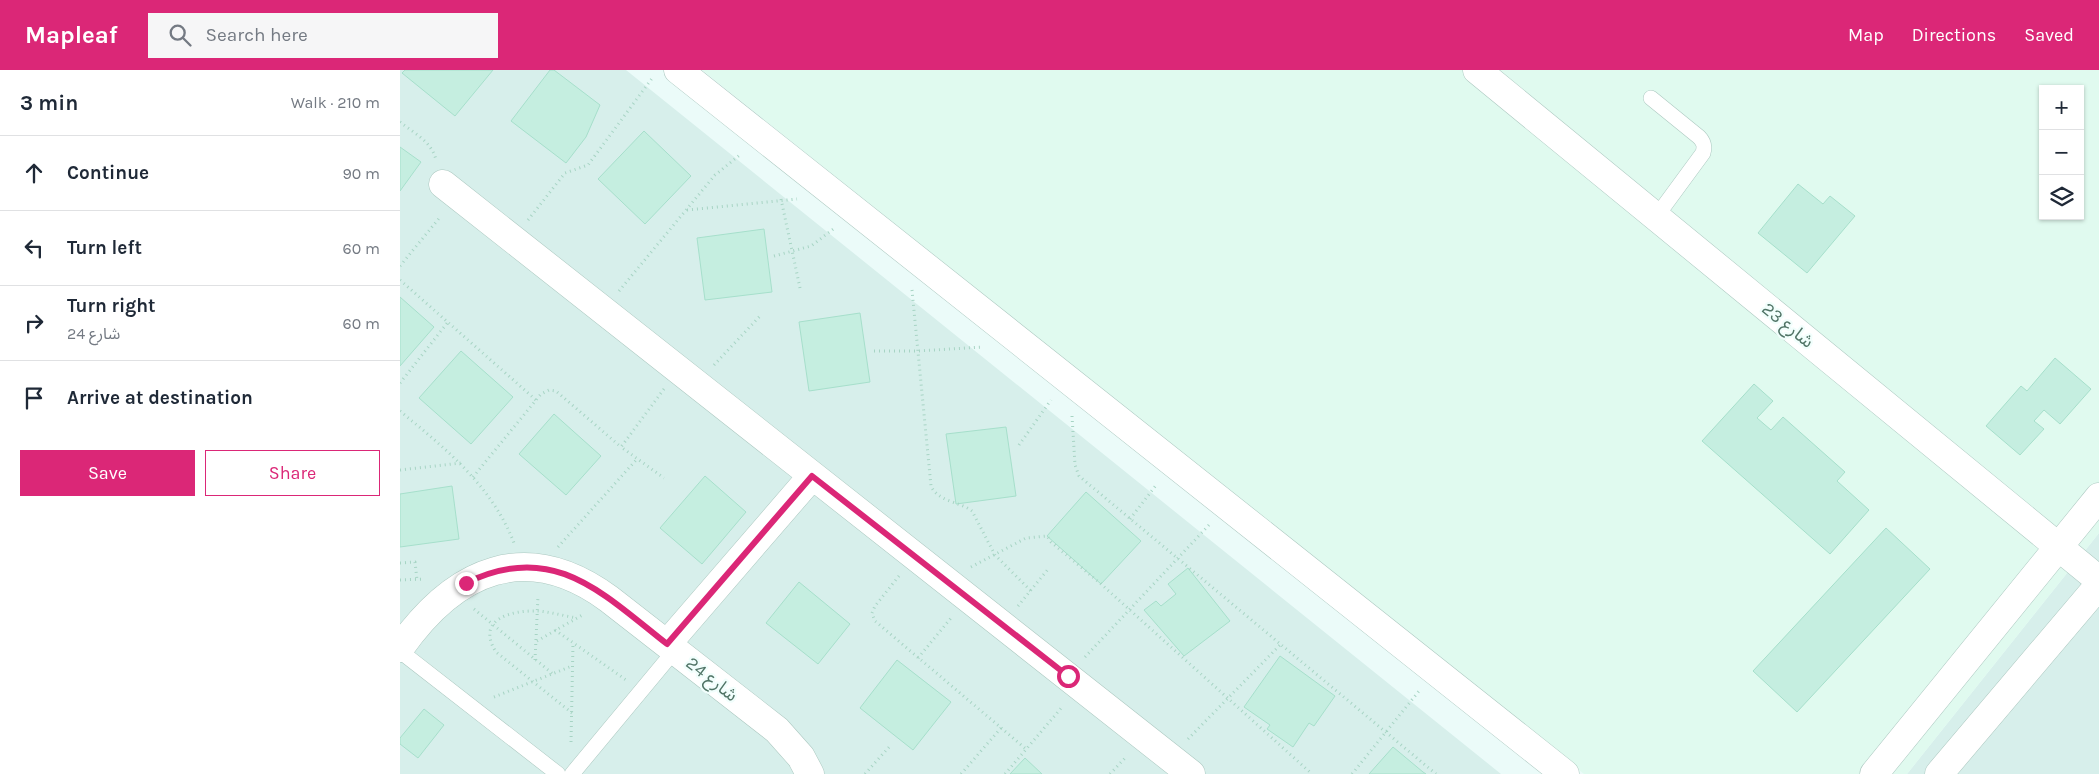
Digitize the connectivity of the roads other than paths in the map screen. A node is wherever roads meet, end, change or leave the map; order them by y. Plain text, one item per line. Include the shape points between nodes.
1 (678, 70) edge
2 (1477, 70) edge
3 (1651, 98) dead end
4 (450, 190) road end
5 (1656, 217) junction
6 (812, 476) junction
7 (2099, 497) edge
8 (2059, 547) junction
9 (2099, 580) edge
10 (2099, 585) edge
11 (671, 647) junction
12 (400, 650) edge
13 (558, 774) edge
14 (572, 774) edge
15 (810, 774) edge
16 (1191, 774) edge
17 (1564, 774) edge
18 (1874, 774) edge
19 (1939, 774) edge

1 - 17 street
2 - 5 street, شارع 23
3 - 5 lane via 1698,137 1704,147 1703,153
4 - 6 street
5 - 8 street, شارع 23
6 - 11 street
6 - 16 street
7 - 8 street
8 - 9 street, شارع 23
8 - 18 street
10 - 19 street
11 - 12 street, شارع 24 via 588,583 573,576 532,567 502,569 452,591 437,604
11 - 14 lane via 641,690
11 - 15 street, شارع 24 via 777,730 801,757
12 - 13 lane

